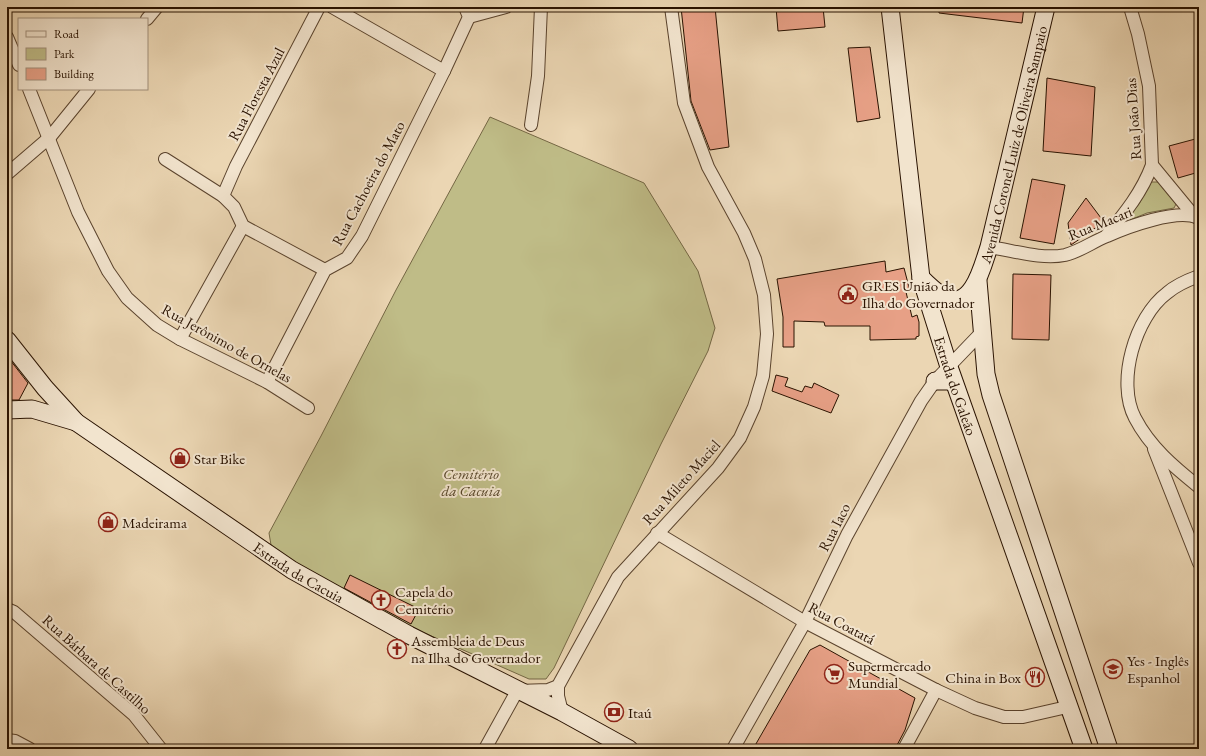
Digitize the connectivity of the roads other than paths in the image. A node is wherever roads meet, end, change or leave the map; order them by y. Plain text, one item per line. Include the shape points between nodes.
1 (157, 7) edge
2 (320, 7) edge
3 (332, 7) edge
4 (506, 7) edge
5 (541, 7) edge
6 (671, 7) edge
7 (890, 7) edge
8 (1046, 7) edge
9 (1130, 7) edge
10 (467, 12) edge
11 (147, 18) edge
12 (7, 37) edge
13 (18, 63) edge
14 (444, 71) junction
15 (29, 90) edge
16 (88, 90) edge
17 (531, 125) dead end
18 (50, 137) junction
19 (165, 160) dead end
20 (1152, 165) junction
21 (7, 174) edge
22 (223, 196) junction
23 (1196, 217) edge
24 (243, 226) junction
25 (1106, 236) junction
26 (989, 247) junction
27 (325, 270) junction
28 (1199, 276) edge
29 (921, 278) junction
30 (978, 281) junction
31 (981, 333) junction
32 (180, 339) junction
33 (7, 340) edge
34 (952, 375) junction
35 (935, 381) joint
36 (267, 382) junction
37 (45, 388) junction
38 (308, 408) dead end
39 (32, 409) junction
40 (7, 410) edge
41 (76, 422) junction
42 (1152, 444) junction
43 (1199, 487) edge
44 (657, 533) junction
45 (1199, 563) edge
46 (7, 609) edge
47 (805, 622) junction
48 (558, 686) junction
49 (936, 690) junction
50 (517, 691) junction
51 (1067, 707) junction
52 (562, 712) junction
53 (7, 740) edge
54 (1106, 743) edge
55 (1083, 747) edge
56 (30, 749) edge
57 (161, 749) edge
58 (485, 749) edge
59 (630, 749) edge
60 (733, 749) edge
61 (904, 749) edge

1 - 11 street
2 - 22 street, Rua Floresta Azul via 239,160
3 - 14 street
4 - 10 street
5 - 17 street via 538,76
6 - 44 street, Rua Mileto Maciel via 684,104 708,167 744,233 755,259 764,295 767,334 763,376 754,408 740,438 718,468
7 - 29 main road, Estrada do Galeão
8 - 26 main road, Avenida Coronel Luiz de Oliveira Sampaio
9 - 20 street, Rua João Dias via 1149,86
10 - 14 street, Rua Cachoeira do Mato
12 - 13 street
14 - 27 street, Rua Cachoeira do Mato via 362,236 347,258
15 - 18 street, Rua Jerônimo de Ornelas
16 - 18 street
18 - 21 street
18 - 32 street, Rua Jerônimo de Ornelas via 78,212 108,271 126,298 157,325
19 - 22 street
20 - 23 street, Rua João Dias
20 - 25 street via 1145,184
22 - 24 street via 234,207
23 - 25 street, Rua Macari via 1170,216
24 - 27 street
24 - 32 street
25 - 26 street, Rua Macari via 1082,250 1064,255 1043,255
26 - 30 main road, Avenida Coronel Luiz de Oliveira Sampaio
27 - 36 street
28 - 42 street via 1166,293 1137,332 1129,362 1127,388 1134,417
29 - 30 main road via 938,293 956,299 966,296
29 - 34 main road, Estrada do Galeão
30 - 31 main road, Estrada do Galeão
31 - 34 street
31 - 54 main road, Estrada do Galeão via 991,395
32 - 36 street, Rua Jerônimo de Ornelas
33 - 37 main road, Estrada da Cacuia
34 - 35 main road via 945,380
34 - 51 main road, Estrada do Galeão
35 - 47 street, Rua Iaco via 921,401 847,535
36 - 38 street, Rua Jerônimo de Ornelas
37 - 39 main road via 42,400
37 - 41 main road, Estrada da Cacuia
39 - 40 main road
39 - 41 main road
41 - 50 main road, Estrada da Cacuia via 292,570
42 - 43 street via 1176,469
42 - 45 street
44 - 47 street, Rua Coatatá
44 - 48 street, Rua Mileto Maciel via 618,577
46 - 57 street, Rua Bárbara de Castilho via 14,612 134,715
47 - 49 street, Rua Coatatá
47 - 60 street, Rua Iaco
48 - 50 street via 548,690
48 - 52 street
49 - 51 street, Rua Coatatá via 990,714 1004,717 1023,717
49 - 61 street
50 - 52 main road, Estrada da Cacuia
50 - 58 street
51 - 55 main road, Estrada do Galeão
52 - 59 main road, Estrada da Cacuia
53 - 56 street
54 - 55 main road

